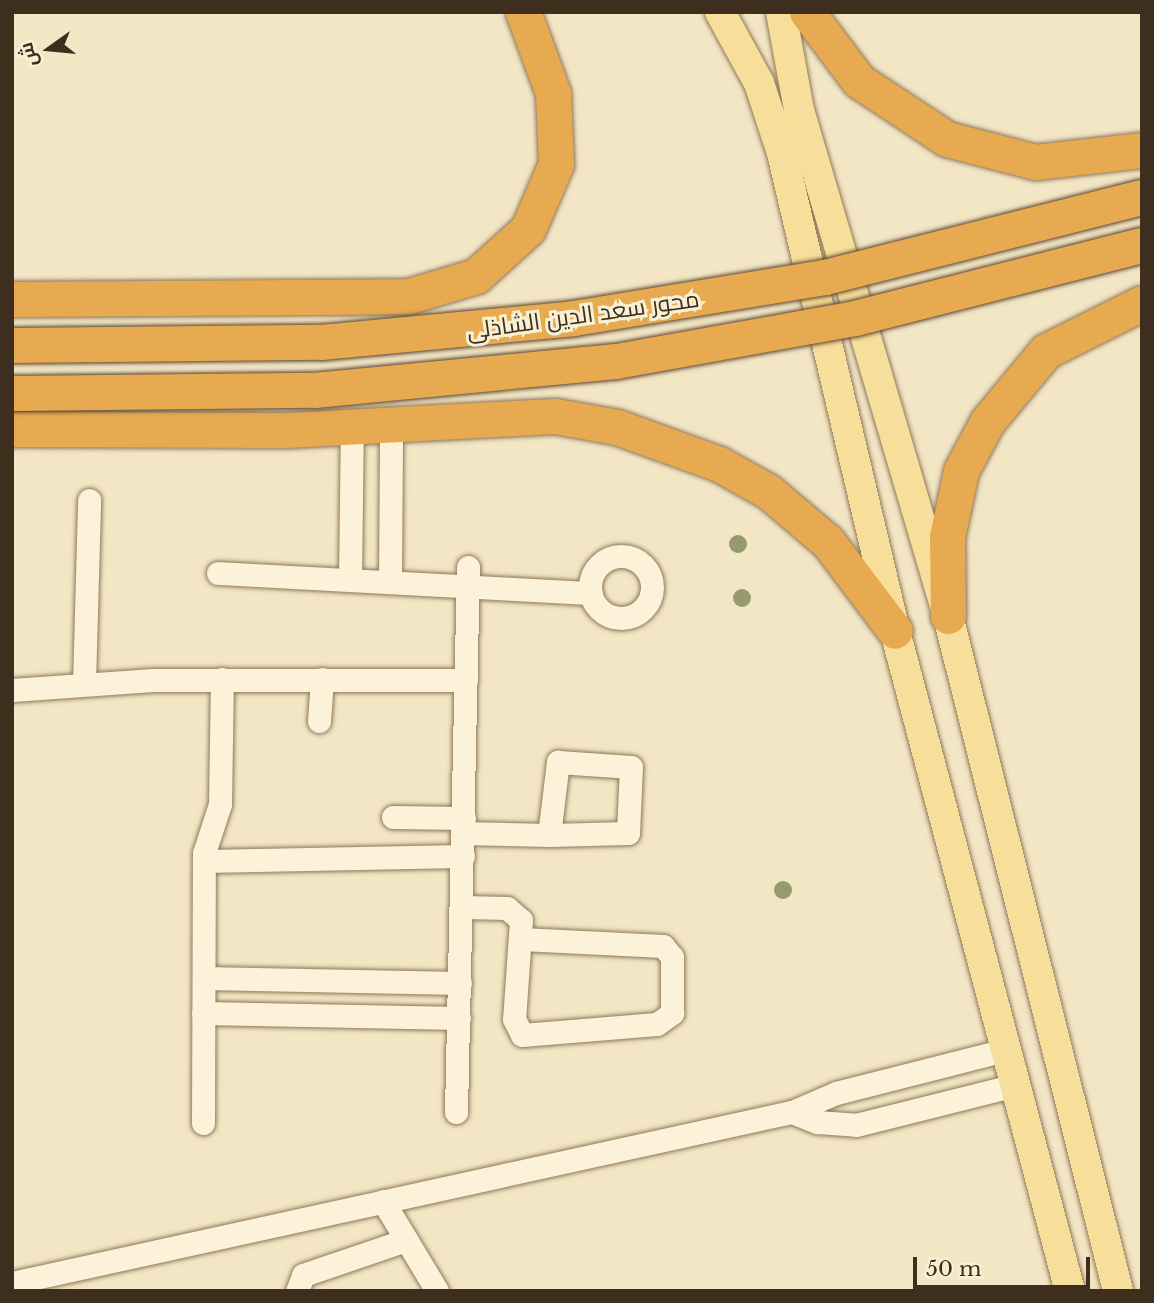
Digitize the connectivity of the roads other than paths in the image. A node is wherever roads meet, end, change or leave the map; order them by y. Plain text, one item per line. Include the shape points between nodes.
1 (523, 12) edge
2 (720, 12) edge
3 (781, 12) edge
4 (807, 12) edge
5 (1142, 150) edge
6 (1142, 197) edge
7 (1142, 245) edge
8 (12, 299) edge
9 (1142, 303) edge
10 (12, 345) edge
11 (12, 393) edge
12 (391, 424) junction
13 (352, 427) junction
14 (12, 429) edge
15 (89, 500) dead end
16 (218, 573) dead end
17 (468, 577) junction
18 (350, 580) junction
19 (390, 582) junction
20 (590, 593) dead end
21 (948, 616) junction
22 (895, 631) junction
23 (222, 679) junction
24 (322, 679) junction
25 (466, 680) junction
26 (84, 684) junction
27 (12, 690) edge
28 (319, 721) dead end
29 (393, 817) dead end
30 (463, 825) junction
31 (549, 835) junction
32 (463, 856) junction
33 (204, 861) junction
34 (462, 907) junction
35 (521, 939) junction
36 (204, 978) junction
37 (460, 983) junction
38 (203, 1013) junction
39 (459, 1018) junction
40 (1053, 1054) junction
41 (1010, 1066) junction
42 (457, 1112) dead end
43 (792, 1112) junction
44 (202, 1122) dead end
45 (383, 1201) junction
46 (406, 1241) junction
47 (12, 1283) edge
48 (297, 1291) edge
49 (436, 1291) edge
50 (1070, 1291) edge
51 (1118, 1291) edge

1 - 8 highway via 553,93 555,164 528,229 476,276 409,296
2 - 22 main road via 772,118
3 - 21 main road via 802,122
4 - 5 highway via 859,81 947,139 1035,162
6 - 10 highway, محور سعد الدين الشاذلى, bridge via 838,274 575,318 309,342
7 - 11 highway, محور سعد الدين الشاذلى, bridge via 855,318 616,360 314,390
9 - 21 highway via 1045,351 987,422 961,471 947,537
12 - 13 highway
12 - 19 lane
12 - 22 highway via 555,416 617,427 719,464 807,521
13 - 14 highway
13 - 18 lane
15 - 26 lane
16 - 18 lane
17 - 19 lane
17 - 20 lane
17 - 25 lane
18 - 19 lane
21 - 40 main road
22 - 41 main road
23 - 24 lane
23 - 26 lane
23 - 33 lane via 220,804
24 - 25 lane
24 - 28 lane
25 - 30 lane
26 - 27 lane
29 - 30 lane
30 - 31 lane
30 - 32 lane
31 - 31 lane via 628,833 631,767 558,762
32 - 33 lane
32 - 34 lane
33 - 36 lane
34 - 35 lane via 511,910 521,920
34 - 37 lane
35 - 35 lane via 514,1019 522,1035 657,1024 673,1013 672,957 663,946
36 - 37 lane
36 - 38 lane
37 - 39 lane
38 - 39 lane
38 - 44 lane
39 - 42 lane
40 - 41 main road
40 - 51 main road
41 - 43 lane via 836,1093
41 - 43 lane via 856,1125 817,1122
41 - 50 main road
43 - 45 lane
45 - 46 lane
45 - 47 lane
46 - 48 lane via 303,1275
46 - 49 lane

